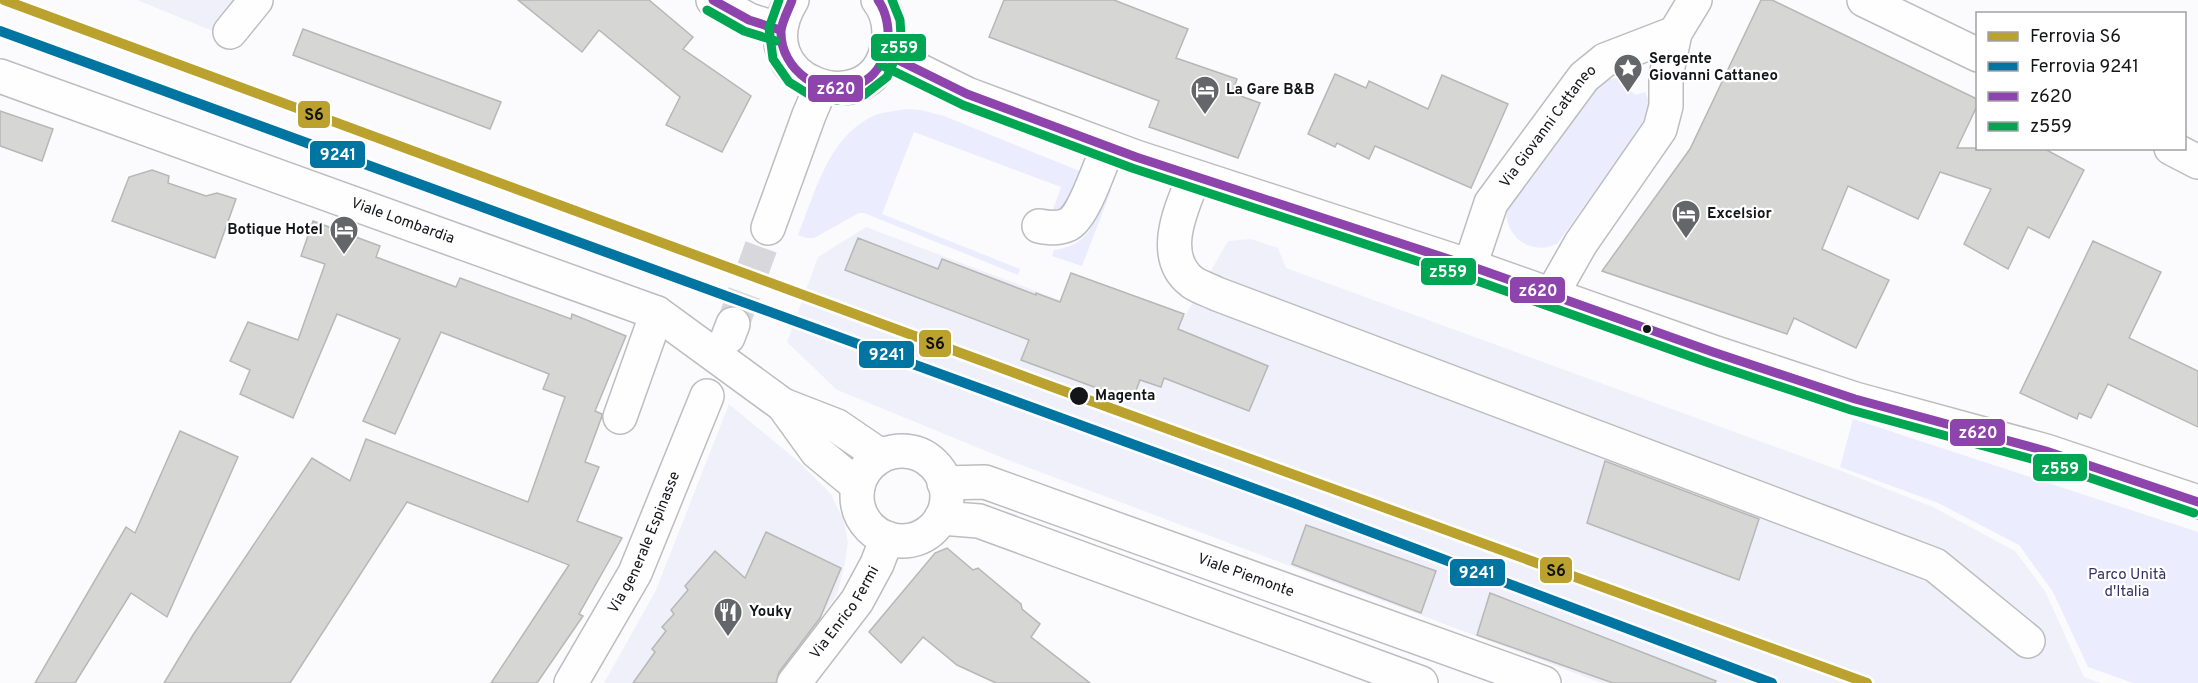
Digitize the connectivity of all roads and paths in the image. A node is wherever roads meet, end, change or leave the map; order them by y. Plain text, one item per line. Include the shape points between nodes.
1 (256, 0) edge
2 (713, 0) edge
3 (792, 0) edge
4 (878, 0) edge
5 (1695, 0) edge
6 (1864, 0) edge
7 (780, 30) junction
8 (230, 32) dead end
9 (1675, 33) junction
10 (886, 54) junction
11 (1976, 55) edge
12 (0, 76) edge
13 (821, 87) junction
14 (1108, 147) junction
15 (2175, 150) edge
16 (2198, 162) edge
17 (1194, 177) junction
18 (1039, 226) dead end
19 (768, 228) tunnel mouth
20 (1470, 266) junction
21 (1552, 294) junction
22 (657, 313) junction
23 (707, 396) dead end
24 (783, 405) junction
25 (620, 417) dead end
26 (881, 456) junction
27 (944, 483) junction
28 (858, 486) junction
29 (2198, 502) edge
30 (941, 518) junction
31 (887, 538) junction
32 (2028, 641) dead end
33 (571, 683) edge
34 (794, 683) edge
35 (1420, 683) edge
36 (1544, 683) edge

1 - 8 street
2 - 7 street via 749,20
3 - 7 street
4 - 10 street via 888,22
5 - 9 street
6 - 11 street
7 - 13 street via 782,50 793,70
9 - 20 street, Via Giovanni Cattaneo via 1605,60 1584,76 1491,203
9 - 21 street via 1660,129 1581,243
10 - 13 street via 878,68 861,82 837,89
10 - 14 street via 967,94
12 - 22 street, Viale Lombardia
13 - 19 street
14 - 17 street
14 - 18 street via 1078,216 1061,227
15 - 16 street
17 - 20 street
17 - 32 street via 1176,226 1175,245 1178,265 1191,281 1935,565
20 - 21 street
21 - 29 street via 1855,399 2046,451
22 - 24 street, Viale Lombardia
22 - 25 street
23 - 33 street, Via generale Espinasse via 635,573
24 - 26 street, Viale Lombardia via 837,426
24 - 28 street, Viale Lombardia via 817,452
26 - 27 street via 900,451 919,455 934,466
26 - 28 street via 866,469
27 - 30 street via 946,501
27 - 36 street, Viale Piemonte via 985,482
28 - 31 street via 860,514 872,529
30 - 31 street via 918,538
30 - 35 street via 979,521
31 - 34 street, Via Enrico Fermi via 857,601

